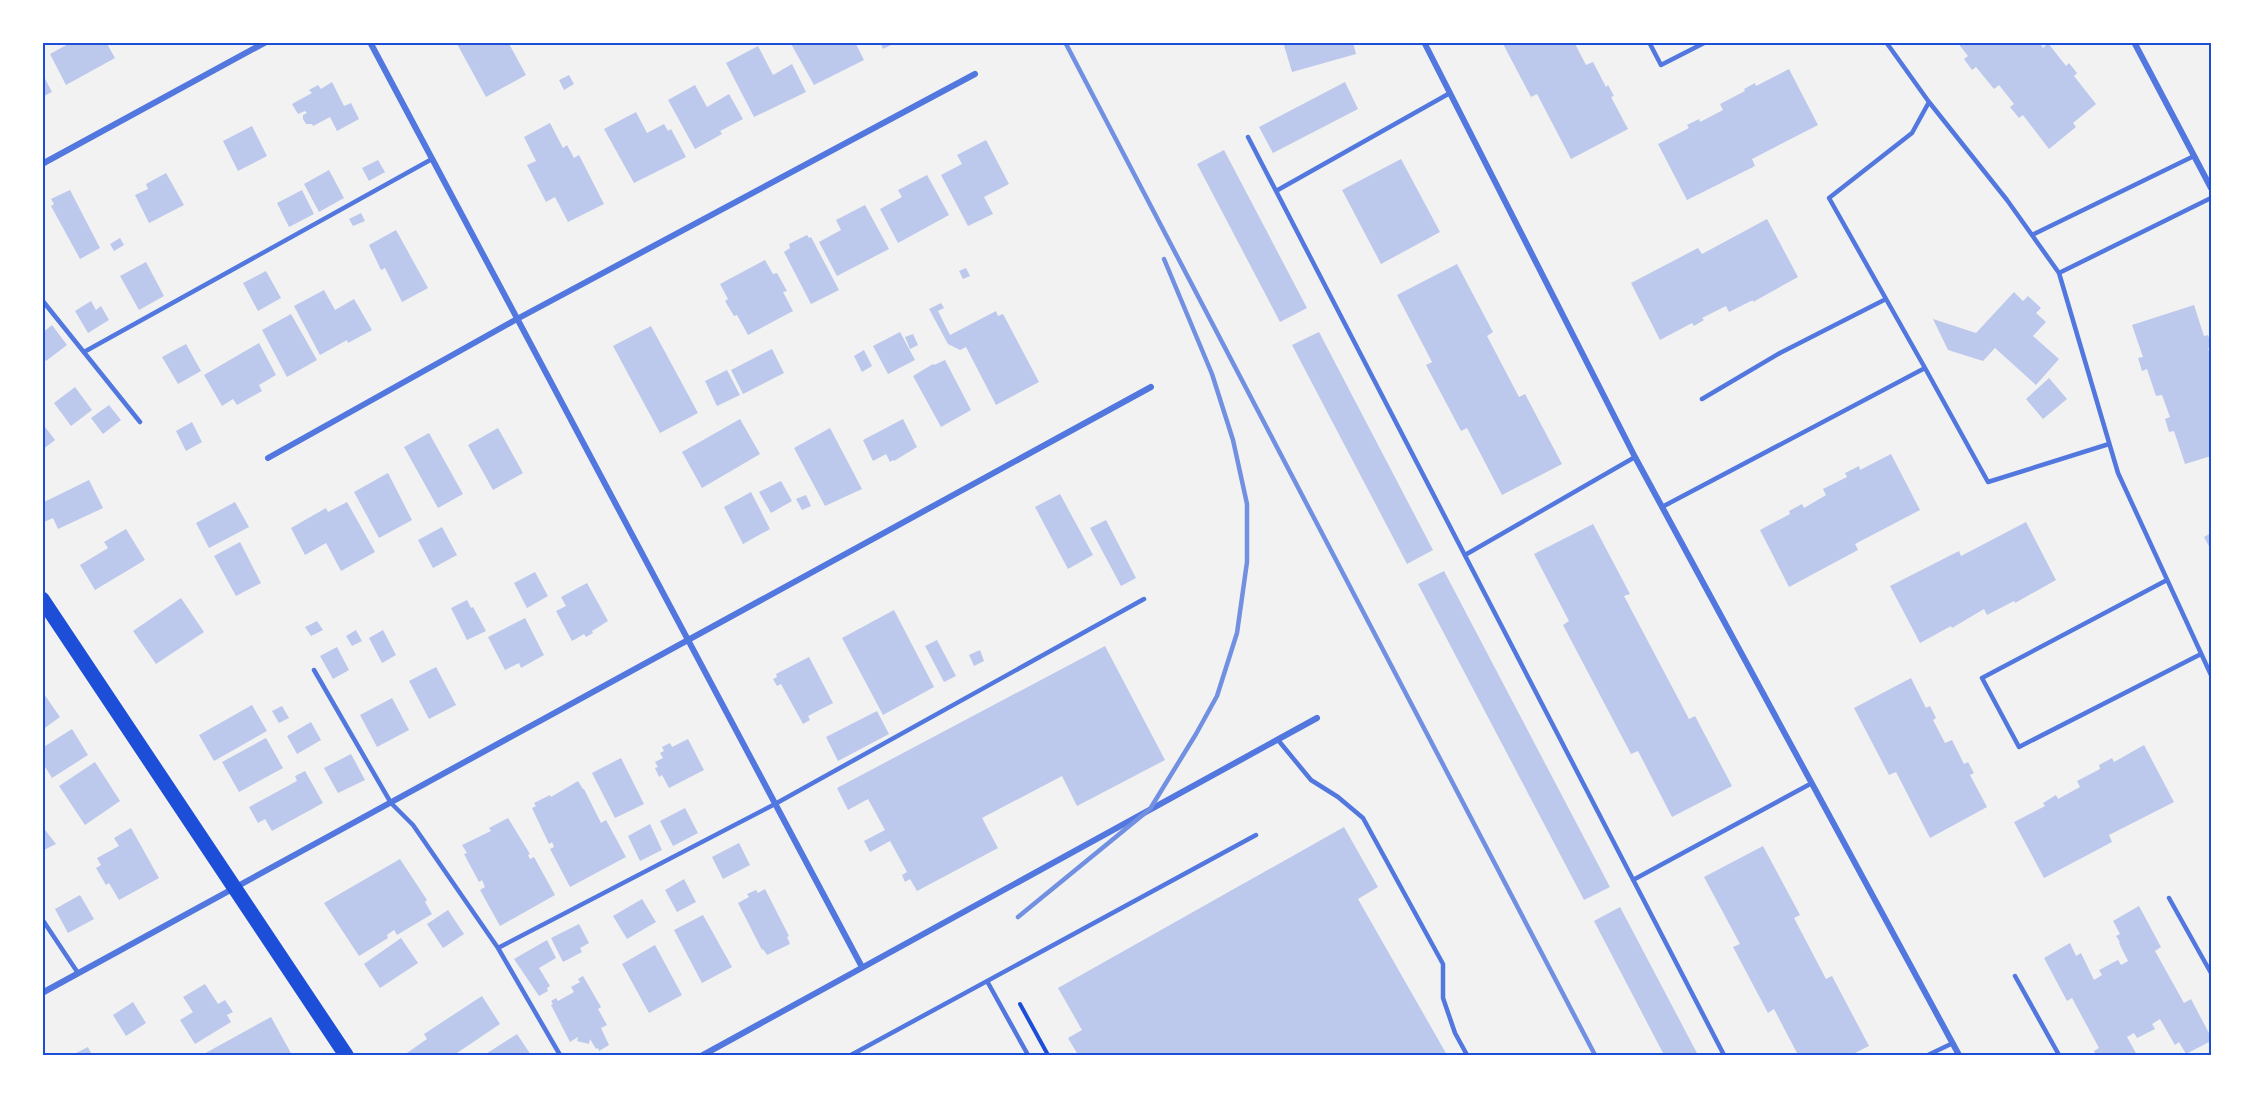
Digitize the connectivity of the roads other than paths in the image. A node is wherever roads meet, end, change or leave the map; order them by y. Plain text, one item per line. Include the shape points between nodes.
1 (266, 42) edge
2 (370, 42) edge
3 (1424, 42) edge
4 (1649, 42) edge
5 (1707, 42) edge
6 (1886, 42) edge
7 (2134, 42) edge
8 (975, 74) dead end
9 (1450, 93) junction
10 (1929, 102) junction
11 (1248, 137) dead end
12 (2194, 156) junction
13 (432, 159) junction
14 (42, 164) edge
15 (2211, 188) edge
16 (1276, 191) junction
17 (2211, 198) edge
18 (2032, 235) junction
19 (2059, 273) junction
20 (1886, 299) junction
21 (42, 300) edge
22 (517, 319) junction
23 (84, 352) junction
24 (1925, 368) junction
25 (1151, 387) dead end
26 (1702, 399) dead end
27 (140, 422) dead end
28 (2109, 444) junction
29 (1635, 457) junction
30 (268, 458) dead end
31 (1662, 507) junction
32 (1465, 555) junction
33 (2167, 580) junction
34 (42, 599) edge
35 (1144, 599) dead end
36 (688, 639) junction
37 (2201, 654) junction
38 (314, 670) dead end
39 (2211, 675) edge
40 (1317, 718) dead end
41 (1278, 740) junction
42 (1812, 783) junction
43 (391, 803) junction
44 (775, 804) junction
45 (1256, 835) dead end
46 (1633, 880) junction
47 (236, 888) junction
48 (2169, 898) dead end
49 (42, 919) edge
50 (498, 948) junction
51 (862, 967) junction
52 (78, 973) junction
53 (2211, 973) edge
54 (2015, 976) dead end
55 (987, 981) junction
56 (42, 993) edge
57 (1953, 1042) junction
58 (346, 1055) edge
59 (560, 1055) edge
60 (703, 1055) edge
61 (851, 1055) edge
62 (1028, 1055) edge
63 (1467, 1055) edge
64 (1724, 1055) edge
65 (1928, 1055) edge
66 (1959, 1055) edge
67 (2059, 1055) edge

1 - 14 street
2 - 13 street
3 - 9 street
4 - 5 lane via 1661,65
6 - 10 lane
7 - 12 street
8 - 22 street
9 - 16 lane
9 - 29 street
10 - 18 lane
10 - 20 lane via 1912,133 1829,198
11 - 16 lane
12 - 15 street
12 - 18 lane
13 - 22 street
13 - 23 lane
16 - 32 lane
17 - 19 lane
18 - 19 lane
19 - 28 lane
20 - 24 lane
20 - 26 lane via 1780,353
21 - 23 lane
22 - 30 street
22 - 36 street
23 - 27 lane
24 - 28 lane via 1988,482
24 - 31 lane
25 - 36 street
28 - 33 lane via 2118,473
29 - 31 street
29 - 32 lane
31 - 42 street
32 - 46 lane
33 - 37 lane
33 - 37 lane via 1982,678 2019,747
34 - 47 main road
35 - 44 lane
36 - 43 street
36 - 44 street
37 - 39 lane
38 - 43 lane
40 - 41 street
41 - 51 street
41 - 63 lane via 1311,780 1363,818 1443,964 1443,998
42 - 46 lane
42 - 57 street
43 - 47 street
43 - 50 lane via 413,825
44 - 50 lane
44 - 51 street
45 - 55 lane
46 - 64 lane
47 - 52 street
47 - 58 main road
48 - 53 lane
49 - 52 lane
50 - 59 lane
51 - 60 street
52 - 56 street
54 - 67 lane
55 - 61 lane
55 - 62 lane
57 - 65 lane
57 - 66 street

